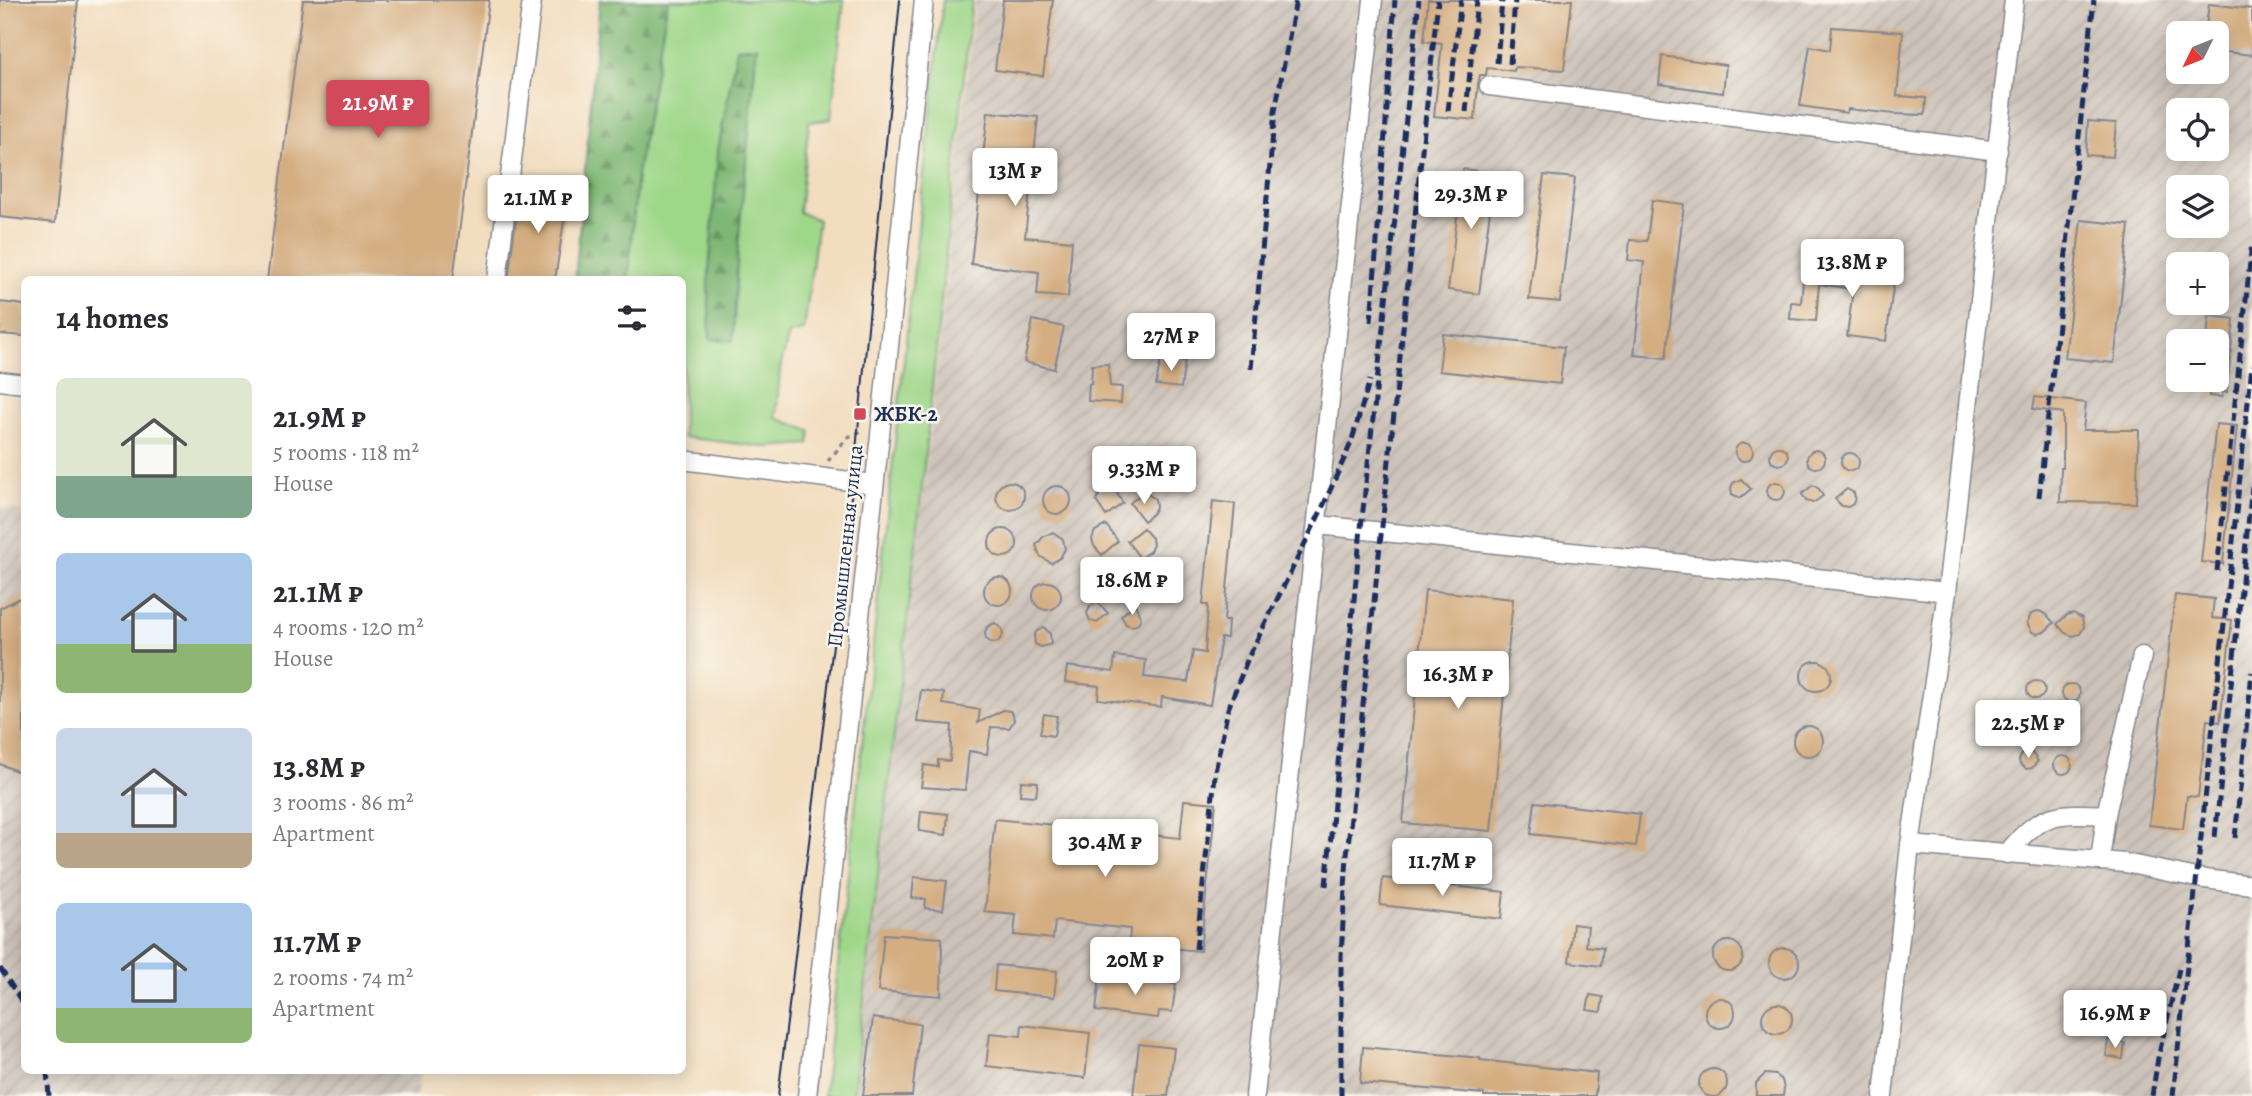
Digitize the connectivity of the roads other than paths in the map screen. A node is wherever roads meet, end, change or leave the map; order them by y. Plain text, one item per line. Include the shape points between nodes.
1 (532, 0) edge
2 (924, 0) edge
3 (1373, 0) edge
4 (2014, 0) edge
5 (1489, 86) dead end
6 (1998, 151) junction
7 (498, 276) edge
8 (0, 381) edge
9 (21, 384) edge
10 (686, 460) edge
11 (874, 484) junction
12 (1318, 525) junction
13 (1947, 592) junction
14 (2142, 656) dead end
15 (2106, 815) junction
16 (1910, 845) junction
17 (2007, 853) junction
18 (2100, 861) junction
19 (2252, 885) edge
20 (807, 1096) edge
21 (1255, 1096) edge
22 (1883, 1096) edge

1 - 7 street
2 - 11 street, Промышленная улица
3 - 12 street
4 - 6 street
5 - 6 street
6 - 13 street
8 - 9 street
10 - 11 street
11 - 20 street, Промышленная улица
12 - 13 street
12 - 21 street
13 - 16 street
14 - 15 street
15 - 17 street via 2045,818 2024,832
15 - 18 street
16 - 17 street
16 - 22 street
17 - 18 street
18 - 19 street

